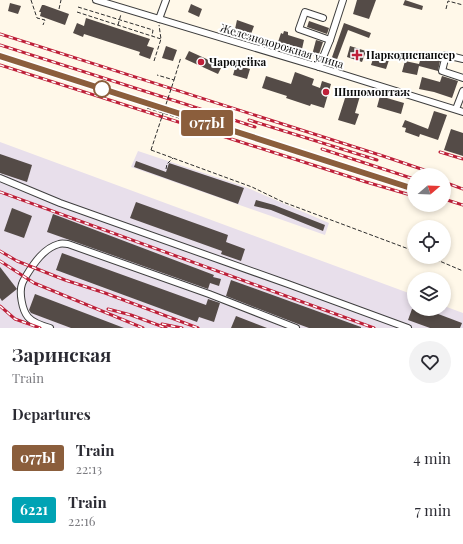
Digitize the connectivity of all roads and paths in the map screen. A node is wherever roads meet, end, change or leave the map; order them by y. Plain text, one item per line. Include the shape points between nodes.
1 (31, 0) edge
2 (61, 0) edge
3 (96, 0) edge
4 (166, 0) edge
5 (343, 0) edge
6 (108, 2) edge
7 (463, 5) edge
8 (78, 7) dead end
9 (59, 8) dead end
10 (446, 9) dead end
11 (77, 12) dead end
12 (121, 14) dead end
13 (323, 18) dead end
14 (159, 19) junction
15 (119, 20) junction
16 (43, 25) dead end
17 (118, 25) junction
18 (152, 36) junction
19 (161, 40) junction
20 (330, 40) junction
21 (181, 57) dead end
22 (463, 59) edge
23 (154, 61) dead end
24 (319, 67) junction
25 (157, 75) dead end
26 (463, 78) edge
27 (174, 80) junction
28 (463, 91) edge
29 (147, 108) dead end
30 (456, 109) junction
31 (463, 112) edge
32 (163, 113) junction
33 (179, 118) dead end
34 (172, 158) junction
35 (166, 168) dead end
36 (0, 178) edge
37 (407, 248) edge
38 (446, 264) edge
39 (463, 271) edge
40 (50, 328) edge
41 (296, 328) edge
42 (408, 328) edge

1 - 16 path via 37,18 45,20
2 - 9 path
3 - 6 street, Железнодорожная улица
4 - 14 street
5 - 20 street
6 - 14 street, Железнодорожная улица
7 - 10 path via 448,1
8 - 15 path
11 - 17 path
12 - 15 path
13 - 20 street via 305,12 299,29
14 - 19 path
14 - 24 street, Железнодорожная улица
15 - 17 path
15 - 18 path via 153,30
17 - 18 path
18 - 19 path
19 - 23 path
20 - 24 street
21 - 27 path
22 - 26 street via 446,55 442,71
24 - 30 street, Железнодорожная улица
25 - 27 path, bridge
27 - 32 path, bridge
28 - 30 street
29 - 32 path
30 - 31 street, Железнодорожная улица
32 - 33 path
32 - 34 path, bridge via 151,150
34 - 35 path
34 - 37 path
36 - 42 street via 60,203
38 - 39 path
40 - 41 street via 28,318 21,297 22,284 40,256 60,244 68,244 209,294

